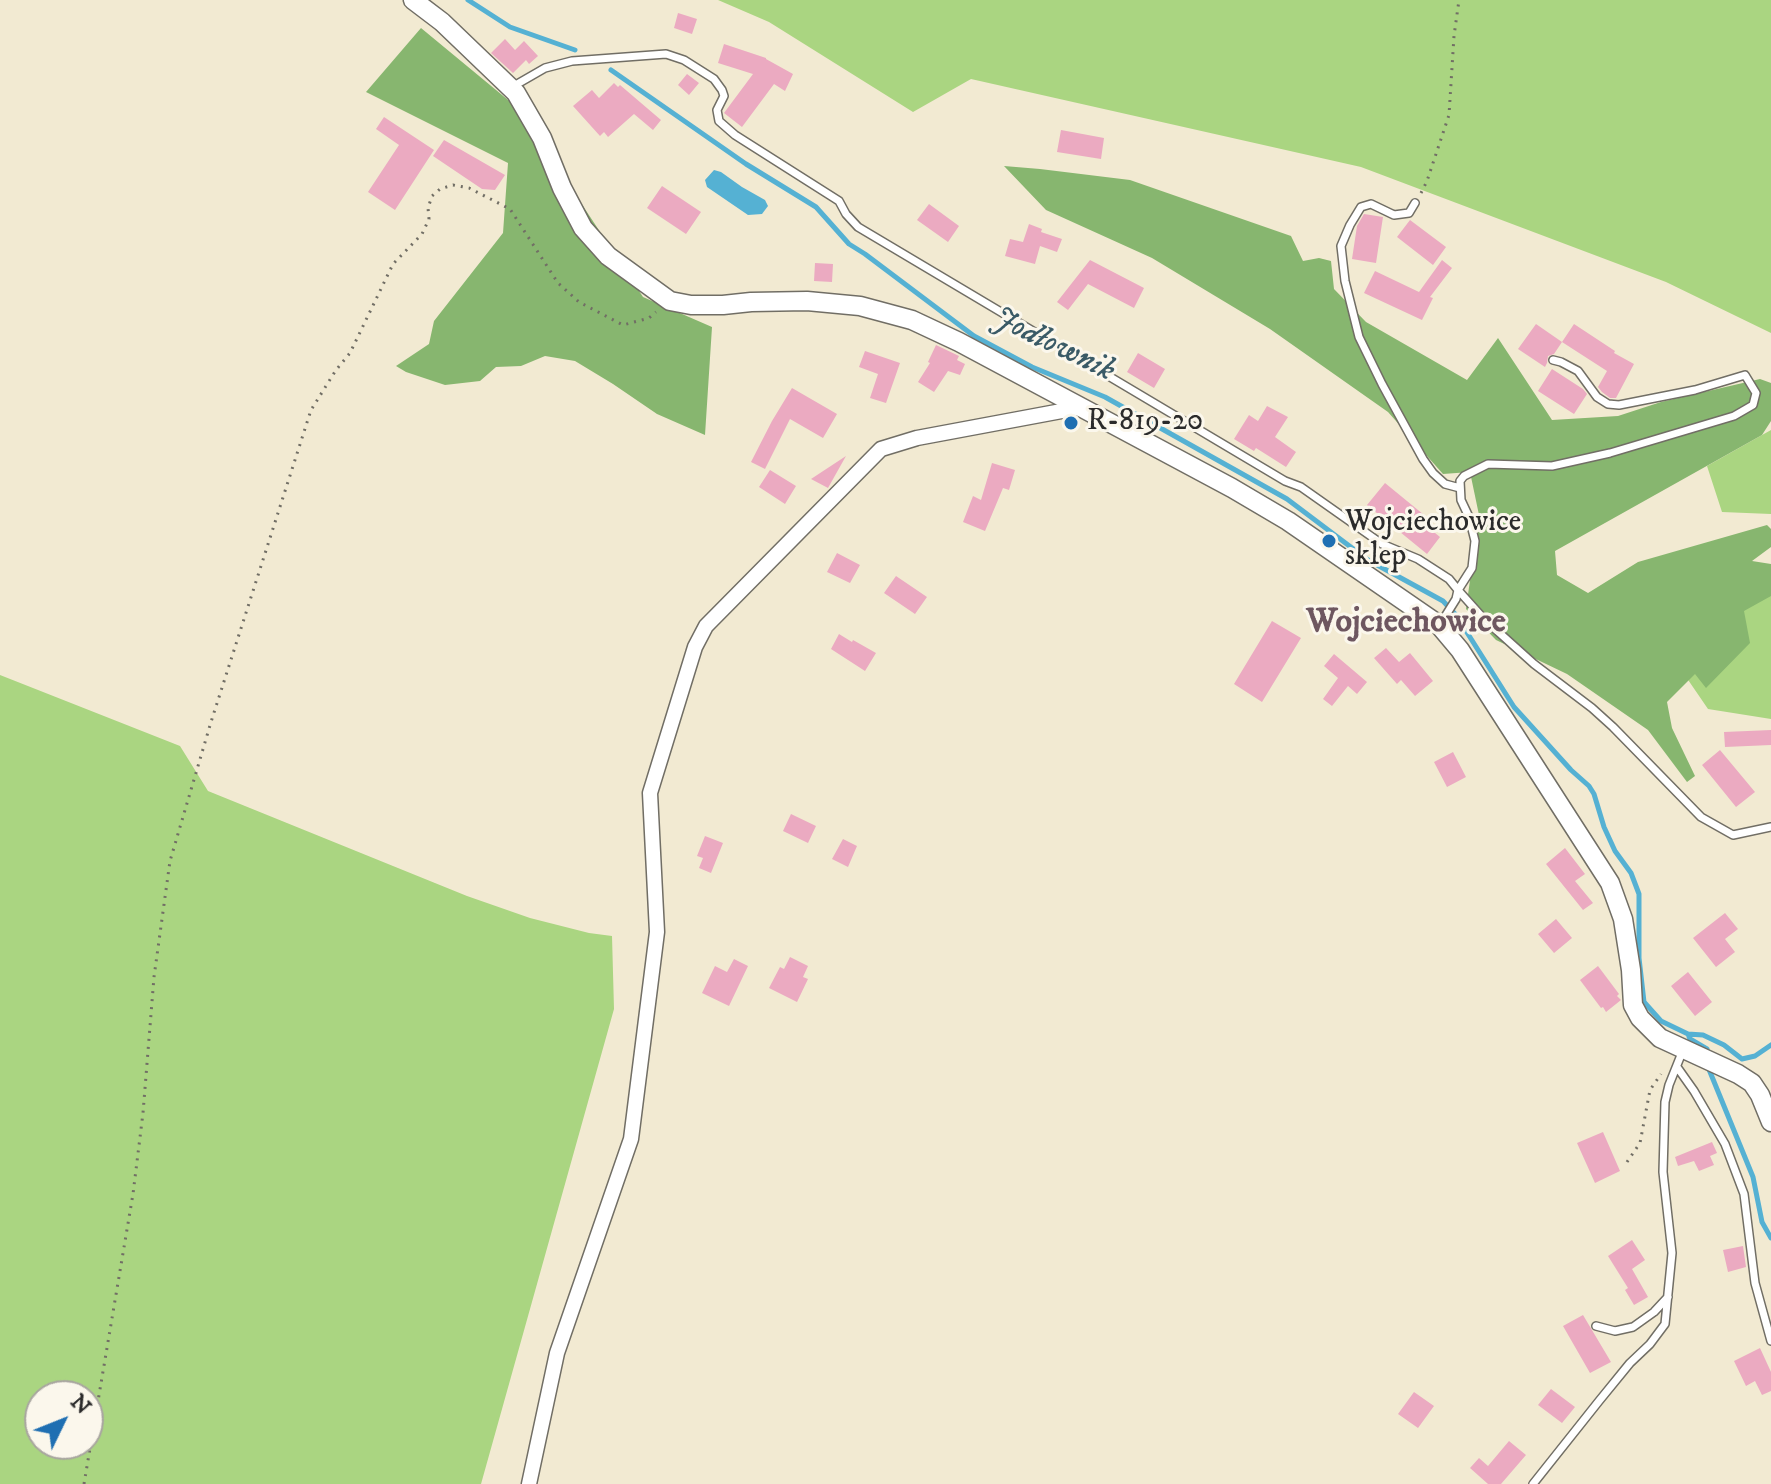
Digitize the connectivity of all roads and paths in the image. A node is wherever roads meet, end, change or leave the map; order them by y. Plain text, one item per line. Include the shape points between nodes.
1 (413, 0) edge
2 (1459, 0) edge
3 (511, 88) junction
4 (1415, 203) joint
5 (670, 301) junction
6 (1553, 360) dead end
7 (1083, 407) junction
8 (1460, 488) junction
9 (1458, 590) junction
10 (1439, 625) junction
11 (1771, 827) edge
12 (1679, 1059) junction
13 (1771, 1122) edge
14 (1627, 1162) dead end
15 (1668, 1297) junction
16 (1596, 1326) dead end
17 (1771, 1341) edge
18 (84, 1484) edge
19 (529, 1484) edge
20 (1533, 1484) edge

1 - 3 street
2 - 4 path via 1449,115
3 - 5 street via 542,138 583,228 608,256
3 - 9 lane via 545,68 572,61 666,54 684,60 722,90 719,121 839,201 858,227 1301,487 1382,544 1449,579
4 - 8 lane via 1409,213 1394,215 1371,204 1361,207 1341,246 1345,281 1359,337 1423,459 1445,484
5 - 7 street via 860,306 912,320
5 - 18 path via 649,318 623,325 598,313 558,283 510,209 453,185 432,196 422,234 393,264 350,353 311,410 170,861 133,1194
6 - 8 lane via 1578,371 1608,404 1695,390 1745,375 1756,393 1753,405 1700,427 1552,466 1488,464 1464,476
7 - 10 street via 1288,521
7 - 19 street via 881,449 706,626 695,647 650,793 657,932 631,1139 557,1353
8 - 9 lane via 1475,541 1472,568
9 - 10 lane
9 - 11 lane via 1534,664 1613,727 1701,817 1733,835
10 - 12 street via 1610,883 1623,919 1633,1005
12 - 13 street via 1738,1074 1752,1083
12 - 14 path via 1650,1090 1640,1143
12 - 15 lane via 1665,1102 1663,1172 1672,1253
12 - 17 lane via 1725,1144 1744,1194 1755,1283
15 - 16 lane via 1633,1327 1615,1331
15 - 20 lane via 1665,1324

